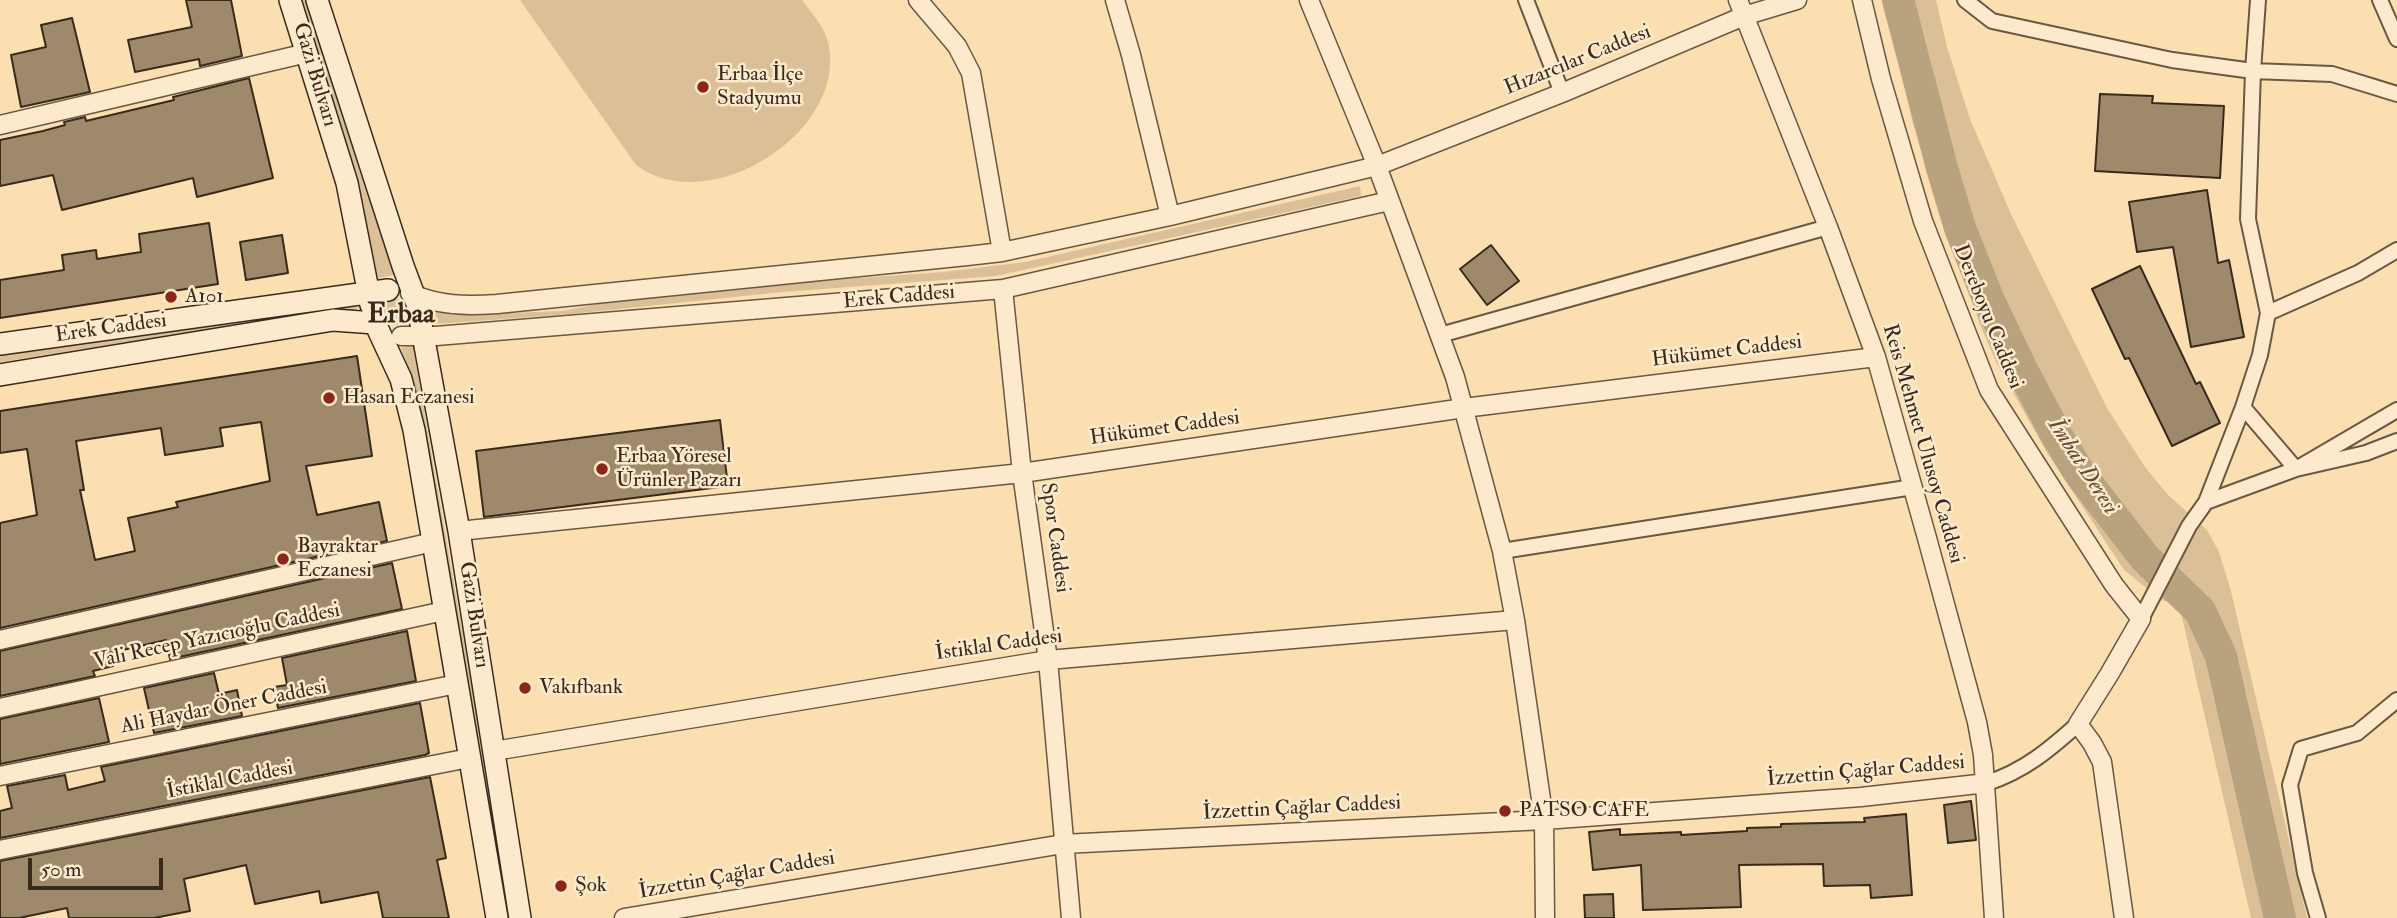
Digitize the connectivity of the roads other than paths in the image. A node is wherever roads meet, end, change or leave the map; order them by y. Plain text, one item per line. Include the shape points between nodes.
1 (290, 0) edge
2 (317, 0) edge
3 (918, 0) edge
4 (1115, 0) edge
5 (1309, 0) edge
6 (1526, 0) edge
7 (1797, 0) edge
8 (1862, 0) edge
9 (1965, 0) edge
10 (2258, 0) edge
11 (2380, 0) edge
12 (1741, 8) edge
13 (2397, 39) edge
14 (307, 53) junction
15 (2253, 71) junction
16 (1562, 93) junction
17 (2397, 94) edge
18 (0, 125) edge
19 (1377, 166) junction
20 (1389, 201) junction
21 (1170, 216) junction
22 (1828, 227) junction
23 (2397, 250) edge
24 (1002, 252) junction
25 (1003, 289) junction
26 (378, 291) junction
27 (415, 302) junction
28 (2268, 313) junction
29 (374, 319) junction
30 (1440, 335) junction
31 (412, 336) junction
32 (0, 344) edge
33 (1876, 357) junction
34 (0, 374) edge
35 (1464, 408) junction
36 (2243, 408) junction
37 (2397, 410) edge
38 (2397, 441) edge
39 (2296, 468) junction
40 (1022, 473) junction
41 (1913, 487) junction
42 (2206, 502) junction
43 (459, 531) junction
44 (433, 542) junction
45 (1502, 551) junction
46 (444, 611) junction
47 (2141, 618) junction
48 (1515, 620) junction
49 (0, 640) edge
50 (1048, 660) junction
51 (457, 684) junction
52 (2397, 699) edge
53 (0, 708) edge
54 (2078, 724) junction
55 (494, 751) junction
56 (469, 758) junction
57 (0, 776) edge
58 (1987, 783) junction
59 (1544, 820) junction
60 (1063, 844) junction
61 (0, 850) edge
62 (497, 918) edge
63 (520, 918) edge
64 (624, 918) edge
65 (1072, 918) edge
66 (1545, 918) edge
67 (1994, 918) edge
68 (2124, 918) edge
69 (2318, 918) edge

1 - 14 main road, Gazi Bulvarı
2 - 27 main road, Gazi Bulvarı
3 - 24 street via 957,46 971,73
4 - 21 street
5 - 19 street
6 - 16 street
7 - 12 street, Hızarcılar Caddesi
8 - 47 street, Dereboyu Caddesi via 1923,221 1989,390 2114,585
9 - 15 street via 1992,22 2172,60
10 - 15 street
11 - 13 street
12 - 16 street, Hızarcılar Caddesi
12 - 22 street, Reis Mehmet Ulusoy Caddesi
14 - 18 street
14 - 26 main road, Gazi Bulvarı
15 - 17 street via 2332,74
15 - 28 street via 2248,219
16 - 19 street, Hızarcılar Caddesi
19 - 20 street
19 - 21 street, Erek Caddesi
20 - 25 street, Erek Caddesi
20 - 30 street
21 - 24 street, Erek Caddesi
22 - 30 street
22 - 33 street, Reis Mehmet Ulusoy Caddesi
23 - 28 street via 2358,273
24 - 27 street, Erek Caddesi via 497,304
25 - 31 street, Erek Caddesi
25 - 40 street, Spor Caddesi
26 - 27 main road via 396,289
26 - 29 main road, Gazi Bulvarı
26 - 32 main road, Erek Caddesi
27 - 31 main road, Gazi Bulvarı
28 - 36 street
29 - 31 main road via 386,333
29 - 34 main road, Erek Caddesi via 333,320
29 - 44 main road, Gazi Bulvarı via 404,387
30 - 35 street
31 - 43 main road, Gazi Bulvarı
33 - 35 street, Hükümet Caddesi
33 - 41 street, Reis Mehmet Ulusoy Caddesi
35 - 40 street, Hükümet Caddesi
35 - 45 street
36 - 39 street
36 - 42 street
37 - 39 street
38 - 39 street via 2366,453
39 - 42 street
40 - 43 street, Hükümet Caddesi
40 - 50 street, Spor Caddesi
41 - 45 street
41 - 58 street, Reis Mehmet Ulusoy Caddesi via 1977,722
42 - 47 street
43 - 55 main road, Gazi Bulvarı
44 - 46 main road, Gazi Bulvarı
44 - 49 street
45 - 48 street
46 - 51 main road, Gazi Bulvarı
46 - 53 street, Vali Recep Yazıcıoğlu Caddesi
47 - 54 street
48 - 50 street, İstiklal Caddesi
48 - 59 street
50 - 55 street, İstiklal Caddesi
50 - 60 street, Spor Caddesi
51 - 56 main road, Gazi Bulvarı
51 - 57 street, Ali Haydar Öner Caddesi
52 - 69 street via 2357,733 2301,749 2290,785
54 - 58 street via 2024,768
54 - 68 street via 2102,762
55 - 63 main road, Gazi Bulvarı
56 - 61 street, İstiklal Caddesi
56 - 62 main road, Gazi Bulvarı
58 - 59 street, İzzettin Çağlar Caddesi
58 - 67 street, Reis Mehmet Ulusoy Caddesi
59 - 60 street, İzzettin Çağlar Caddesi
59 - 66 street
60 - 64 street, İzzettin Çağlar Caddesi
60 - 65 street, Spor Caddesi

